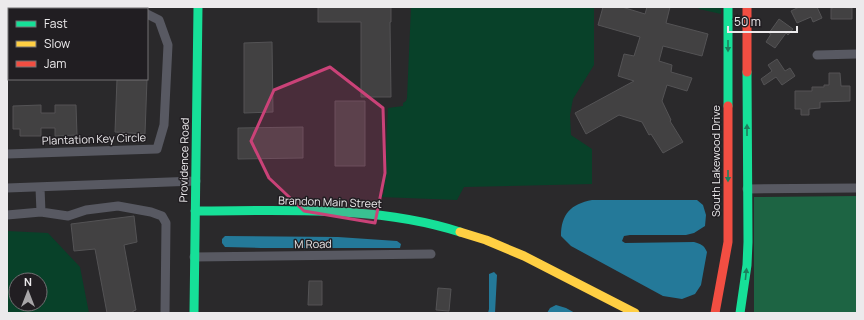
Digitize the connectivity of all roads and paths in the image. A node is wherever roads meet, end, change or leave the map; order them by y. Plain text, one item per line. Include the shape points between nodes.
1 (198, 7) edge
2 (728, 7) edge
3 (747, 7) edge
4 (148, 15) edge
5 (817, 54) dead end
6 (857, 54) edge
7 (7, 154) edge
8 (196, 181) junction
9 (7, 188) edge
10 (40, 188) junction
11 (857, 188) edge
12 (747, 189) junction
13 (195, 211) junction
14 (41, 212) junction
15 (7, 215) edge
16 (431, 254) dead end
17 (194, 257) junction
18 (165, 313) edge
19 (194, 313) edge
20 (635, 313) edge
21 (715, 313) edge
22 (740, 313) edge

1 - 8 street, Providence Road
2 -> 21 street, South Lakewood Drive via 728,242
12 -> 3 street
4 - 7 street, Plantation Key Circle via 158,20 168,45 164,124 157,149
5 - 6 street
8 - 10 street
8 - 13 street, Providence Road
9 - 10 street
10 - 14 street
11 - 12 street
22 -> 12 street via 747,265
13 - 17 street, Providence Road
13 - 20 street, Brandon Main Street via 348,212 422,222 478,237 514,251
14 - 15 street
14 - 18 street via 68,216 86,210 118,206 162,216 166,223
16 - 17 street, M Road
17 - 19 street, Providence Road

